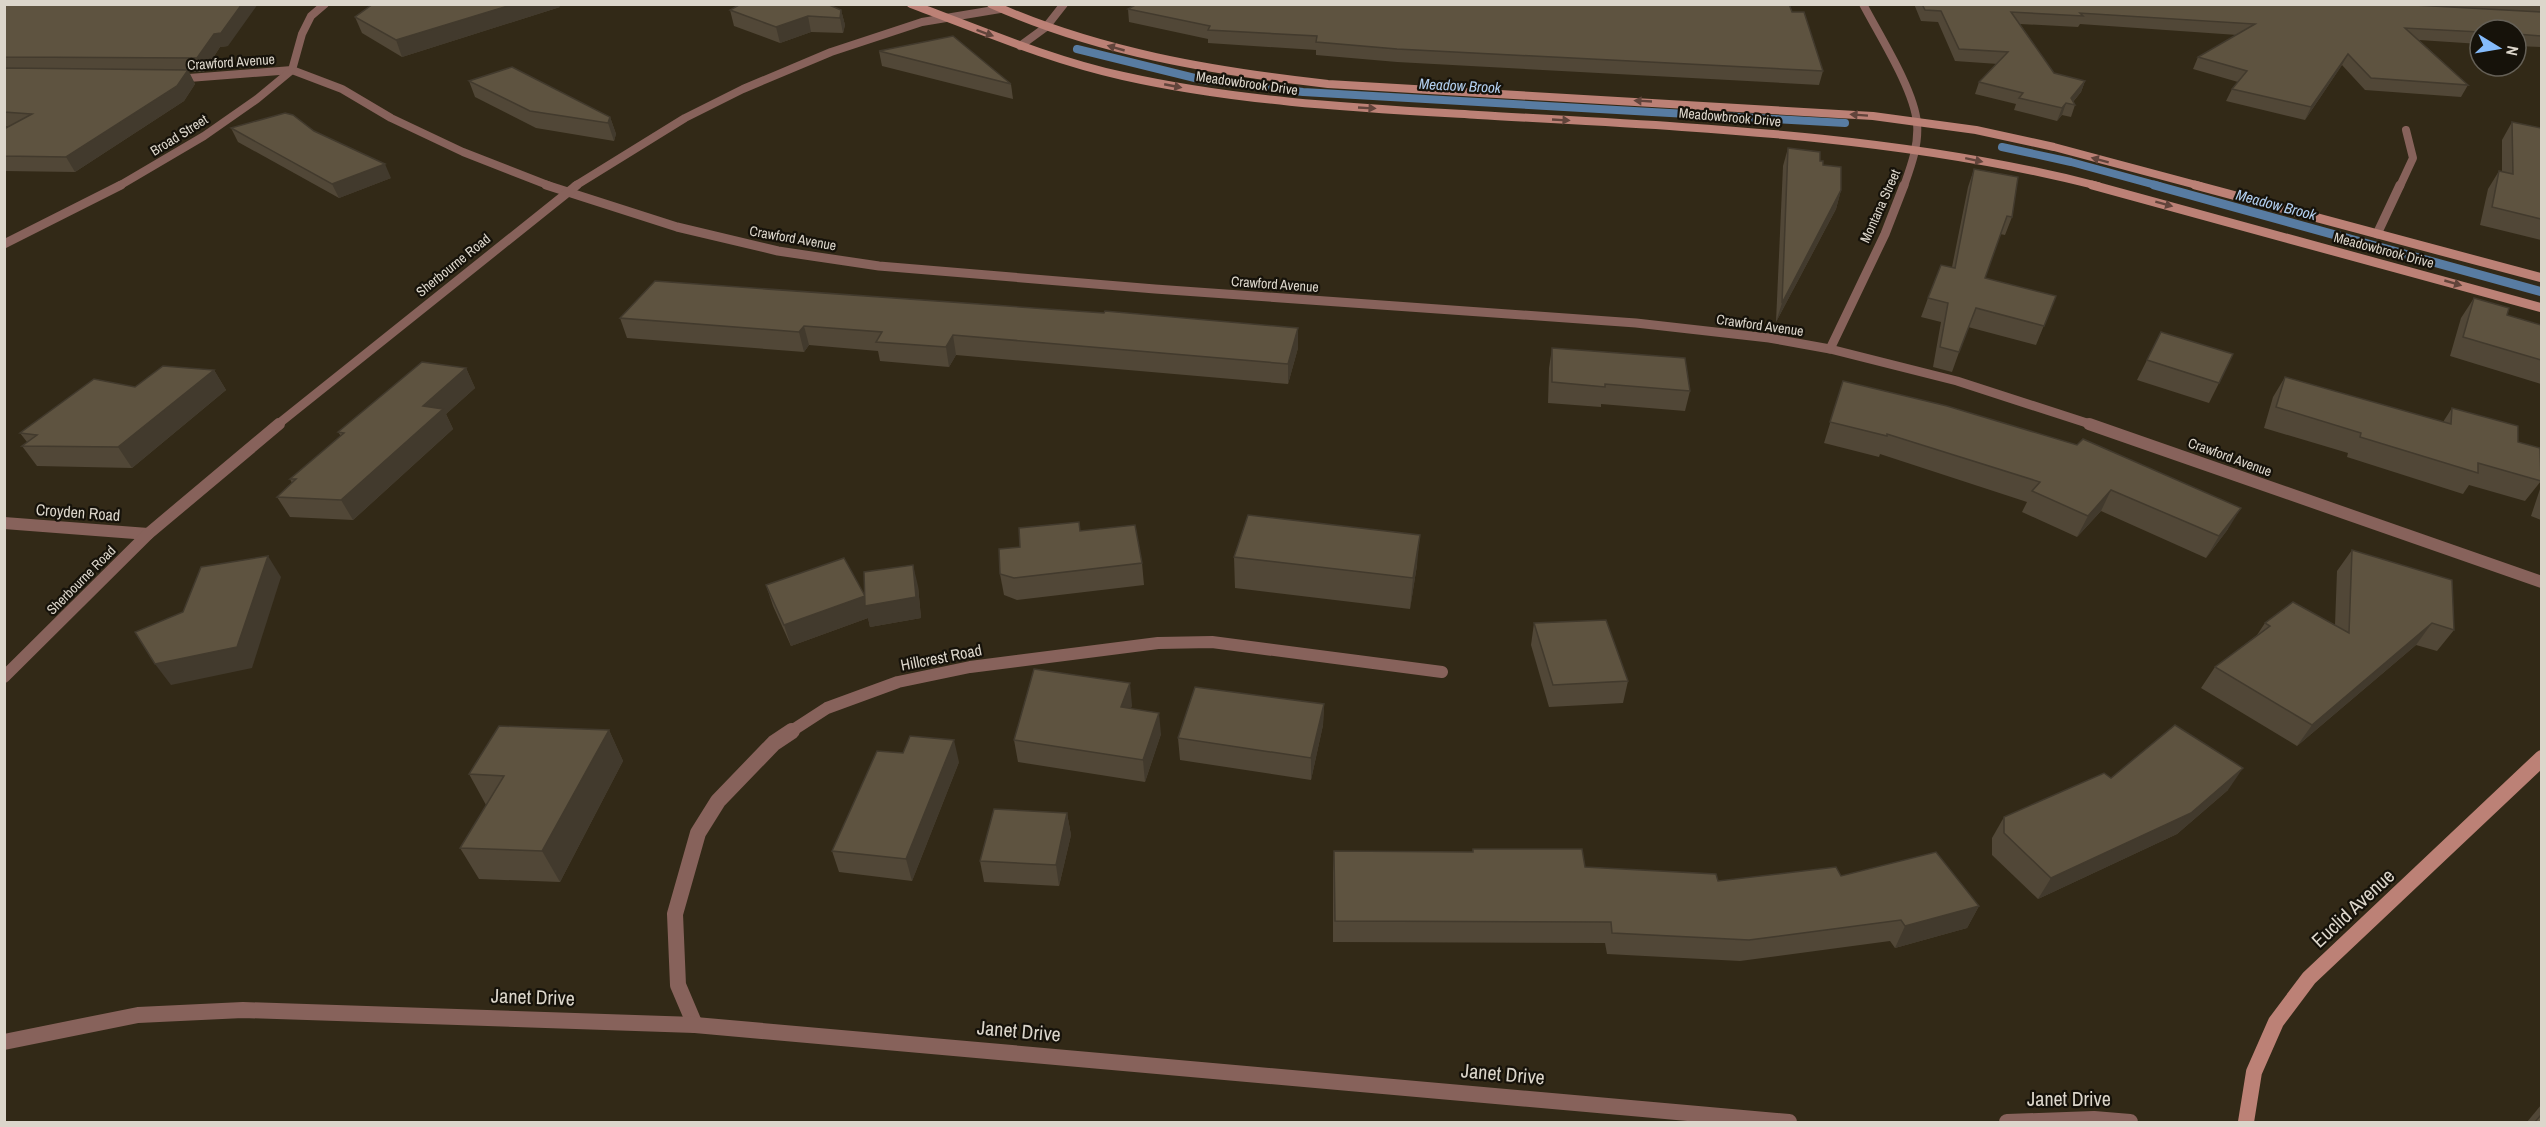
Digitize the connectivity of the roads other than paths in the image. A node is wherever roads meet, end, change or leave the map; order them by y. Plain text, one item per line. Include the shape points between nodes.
1 (325, 4) edge
2 (911, 4) edge
3 (991, 4) edge
4 (1064, 4) edge
5 (1863, 4) edge
6 (1000, 9) junction
7 (944, 18) junction
8 (1046, 27) junction
9 (1020, 46) junction
10 (292, 70) junction
11 (165, 79) edge
12 (1917, 121) junction
13 (2406, 130) dead end
14 (1916, 150) junction
15 (567, 193) junction
16 (2377, 234) junction
17 (4, 244) edge
18 (2541, 278) edge
19 (2541, 308) edge
20 (1830, 349) junction
21 (4, 524) edge
22 (148, 534) junction
23 (2541, 582) edge
24 (1442, 672) dead end
25 (4, 677) edge
26 (2541, 758) edge
27 (695, 1025) junction
28 (4, 1042) edge
29 (1789, 1122) edge
30 (2007, 1122) edge
31 (2130, 1122) edge
32 (2246, 1122) edge

1 - 10 street via 311,16
2 - 7 street, Meadowbrook Drive
3 - 6 street, Meadowbrook Drive
4 - 8 street
5 - 12 street, Montana Street
6 - 7 street, Sherbourne Road
6 - 8 street, Meadowbrook Drive
7 -> 9 street, Meadowbrook Drive
7 - 15 street, Sherbourne Road via 900,28 831,52 743,89 638,145
8 - 9 street
12 -> 8 street, Meadowbrook Drive via 1770,108 1340,85 1259,77 1155,58
9 -> 14 street, Meadowbrook Drive via 1122,76 1278,102 1687,127
10 - 11 street, Crawford Avenue
10 - 15 street, Crawford Avenue via 342,89 391,118 463,152
10 - 17 street, Broad Street via 220,125 135,178
12 - 14 street, Montana Street
16 -> 12 street, Meadowbrook Drive via 2054,147
13 - 16 street via 2413,158
14 -> 19 street, Meadowbrook Drive via 2093,185
14 - 20 street, Montana Street via 1910,176
15 - 20 street, Crawford Avenue via 677,227 777,251 879,266 1636,323
15 - 22 street, Sherbourne Road via 282,421
16 - 18 street, Meadowbrook Drive
20 - 23 street, Crawford Avenue via 1957,381 2152,444
21 - 22 street, Croyden Road
22 - 25 street, Sherbourne Road
24 - 27 street, Hillcrest Road via 1212,642 1158,644 970,667 898,682 827,708 774,743 718,801 698,833 675,914 678,985
26 - 32 street, Euclid Avenue via 2309,978 2276,1023 2254,1072
27 - 28 street, Janet Drive via 243,1010 138,1015
27 - 29 street, Janet Drive
30 - 31 street, Janet Drive

